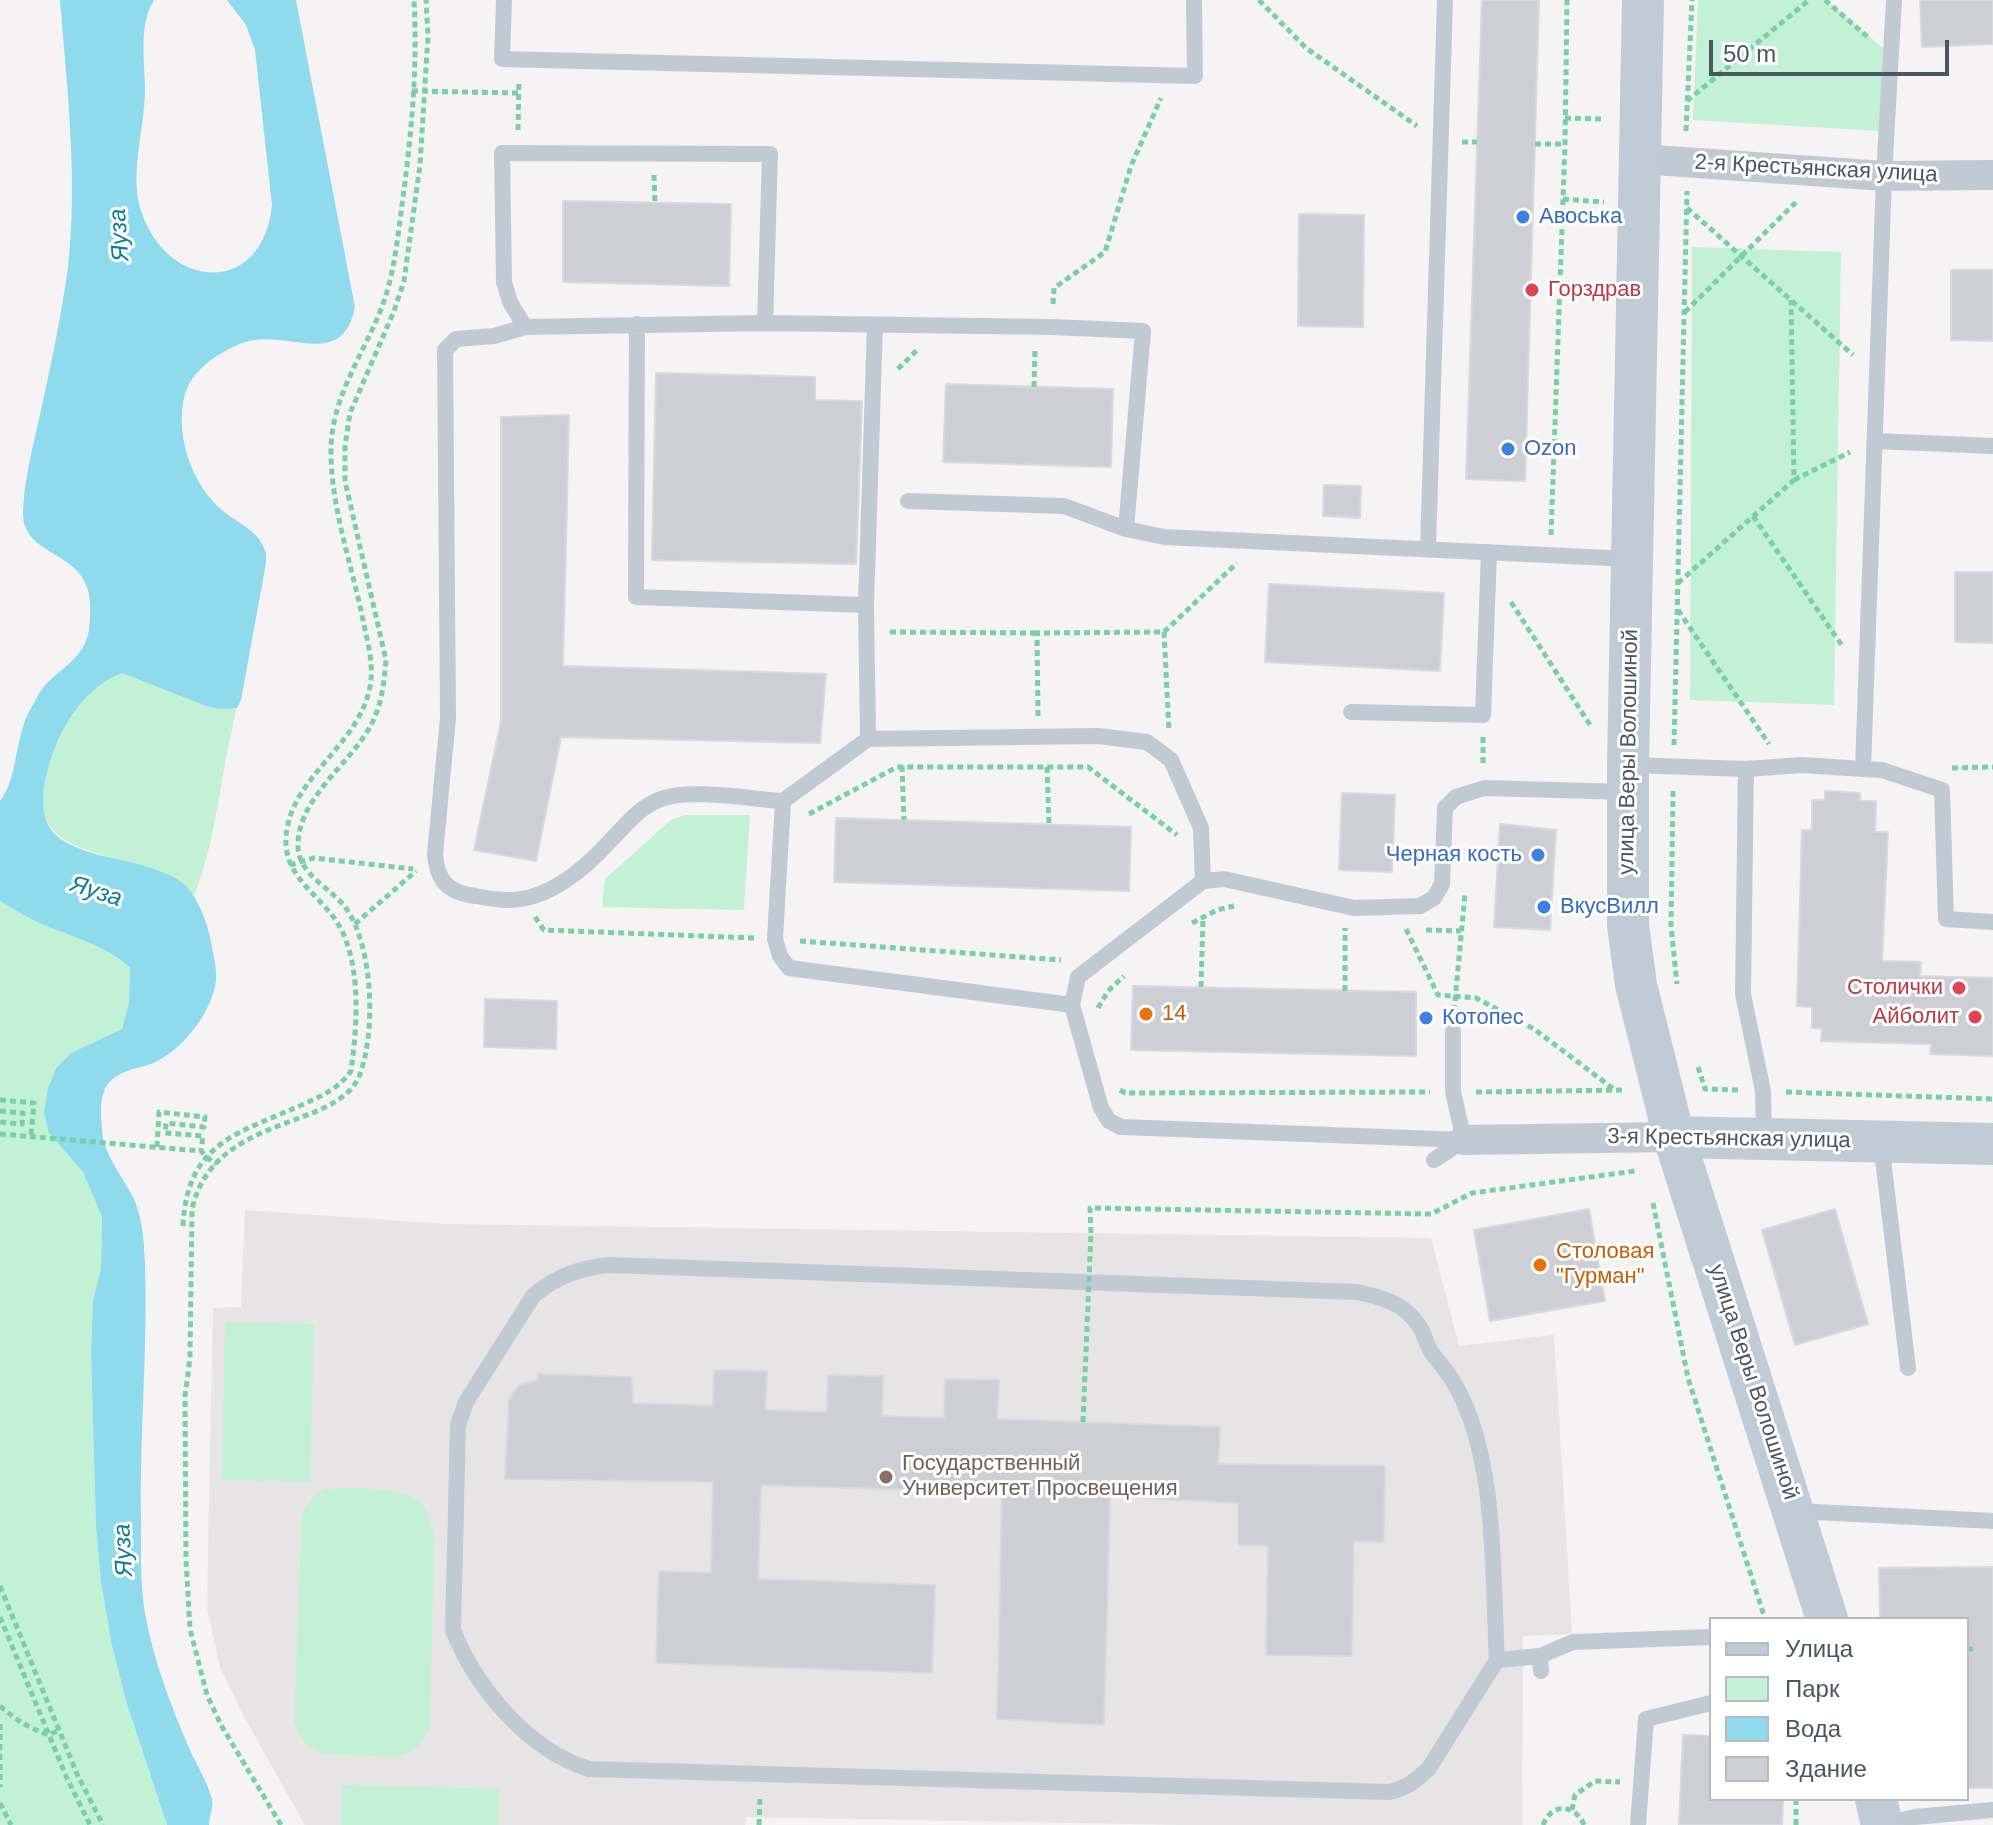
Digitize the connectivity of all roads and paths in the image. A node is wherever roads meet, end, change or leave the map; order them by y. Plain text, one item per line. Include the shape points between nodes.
1 (414, 0) edge
2 (426, 0) edge
3 (504, 0) edge
4 (1194, 0) edge
5 (1259, 0) edge
6 (1445, 0) edge
7 (1567, 0) edge
8 (1643, 0) edge
9 (1692, 0) edge
10 (1809, 0) edge
11 (1825, 0) edge
12 (1894, 0) edge
13 (1890, 57) junction
14 (519, 59) junction
15 (1171, 75) junction
16 (412, 91) junction
17 (425, 91) junction
18 (518, 93) junction
19 (1687, 101) junction
20 (1565, 118) junction
21 (1613, 120) dead end
22 (1685, 140) dead end
23 (1440, 142) junction
24 (1535, 144) dead end
25 (1565, 144) junction
26 (518, 153) junction
27 (1640, 159) junction
28 (1993, 175) edge
29 (1884, 176) junction
30 (1687, 190) dead end
31 (1563, 199) junction
32 (1799, 199) dead end
33 (1609, 202) dead end
34 (1686, 207) junction
35 (1742, 256) junction
36 (1791, 300) junction
37 (1684, 313) junction
38 (765, 323) junction
39 (637, 324) junction
40 (875, 325) junction
41 (525, 327) junction
42 (1043, 327) junction
43 (921, 346) dead end
44 (1020, 347) dead end
45 (1035, 347) junction
46 (895, 375) dead end
47 (1877, 376) junction
48 (1034, 387) dead end
49 (1875, 441) junction
50 (1993, 446) edge
51 (1794, 480) junction
52 (908, 501) dead end
53 (1753, 516) junction
54 (1126, 529) junction
55 (1261, 540) junction
56 (1428, 548) junction
57 (1551, 556) junction
58 (1489, 559) junction
59 (1632, 559) junction
60 (1678, 583) junction
61 (866, 605) junction
62 (1677, 610) junction
63 (883, 632) dead end
64 (1164, 632) junction
65 (1037, 633) junction
66 (1866, 682) junction
67 (1351, 712) dead end
68 (1483, 715) junction
69 (1592, 729) dead end
70 (875, 738) junction
71 (1038, 738) junction
72 (1171, 760) junction
73 (1785, 766) junction
74 (903, 767) junction
75 (1047, 767) junction
76 (1674, 767) junction
77 (1746, 769) junction
78 (1863, 769) junction
79 (1628, 778) junction
80 (1484, 788) junction
81 (783, 801) junction
82 (904, 820) dead end
83 (800, 823) dead end
84 (1049, 825) dead end
85 (1181, 838) dead end
86 (302, 860) junction
87 (290, 865) junction
88 (416, 870) junction
89 (438, 873) junction
90 (1203, 881) junction
91 (1466, 884) dead end
92 (1239, 905) dead end
93 (1203, 917) junction
94 (1993, 922) edge
95 (355, 924) junction
96 (1336, 924) dead end
97 (1346, 924) junction
98 (1358, 925) dead end
99 (1394, 928) dead end
100 (1183, 929) dead end
101 (1406, 929) junction
102 (1461, 931) junction
103 (1132, 968) dead end
104 (1201, 987) dead end
105 (1677, 987) dead end
106 (1345, 991) dead end
107 (1456, 996) junction
108 (1072, 1005) junction
109 (1097, 1020) dead end
110 (1453, 1032) joint
111 (1693, 1054) dead end
112 (1113, 1087) dead end
113 (1629, 1089) dead end
114 (1615, 1090) junction
115 (1763, 1091) junction
116 (1453, 1092) junction
117 (1993, 1099) edge
118 (0, 1100) edge
119 (0, 1111) edge
120 (0, 1122) edge
121 (0, 1134) edge
122 (31, 1136) junction
123 (1674, 1137) junction
124 (1764, 1139) junction
125 (1464, 1140) junction
126 (1880, 1141) junction
127 (1993, 1144) edge
128 (157, 1147) junction
129 (201, 1151) junction
130 (207, 1158) junction
131 (1434, 1160) dead end
132 (215, 1165) junction
133 (1647, 1170) dead end
134 (1652, 1199) dead end
135 (183, 1226) dead end
136 (1908, 1368) dead end
137 (1083, 1422) dead end
138 (1795, 1511) junction
139 (1993, 1521) edge
140 (0, 1586) edge
141 (0, 1617) edge
142 (1764, 1617) edge
143 (1826, 1617) edge
144 (1709, 1637) edge
145 (1969, 1649) edge
146 (1977, 1649) dead end
147 (1497, 1660) junction
148 (1709, 1703) edge
149 (0, 1706) edge
150 (0, 1724) edge
151 (59, 1730) junction
152 (49, 1735) junction
153 (1641, 1783) junction
154 (0, 1787) edge
155 (1796, 1801) edge
156 (1876, 1801) edge
157 (0, 1803) edge
158 (1572, 1810) junction
159 (1993, 1810) edge
160 (11, 1825) edge
161 (90, 1825) edge
162 (103, 1825) edge
163 (281, 1825) edge
164 (1543, 1825) edge
165 (1584, 1825) edge
166 (1638, 1825) edge
167 (1796, 1825) edge
168 (1882, 1825) edge

1 - 16 path
2 - 17 path
3 - 14 lane via 502,59
4 - 15 lane via 1195,76
5 - 23 path via 1306,48
6 - 23 lane
7 - 20 path
8 - 27 street, улица Веры Волошиной
9 - 19 path
10 - 19 path
11 - 13 path
12 - 13 lane
13 - 29 lane
14 - 15 lane
14 - 18 path
15 - 42 path via 1131,166 1105,252 1054,288
16 - 17 path
16 - 87 path via 394,263 385,297 337,408 331,447 371,680 352,731 295,805 286,839
17 - 18 path
17 - 86 path via 404,281 350,413 345,446 345,481 386,660 384,685 380,706 360,743 298,828
18 - 26 path
19 - 22 path
20 - 21 path
20 - 25 path
23 - 56 lane
24 - 25 path
25 - 31 path
26 - 38 lane via 770,154
26 - 41 lane via 502,153 502,265 507,293
27 - 29 street, 2-я Крестьянская улица
27 - 59 street, улица Веры Волошиной
28 - 29 street, 2-я Крестьянская улица
29 - 47 lane
30 - 34 path
31 - 33 path
31 - 57 path
32 - 35 path
34 - 35 path
34 - 37 path
35 - 36 path
35 - 37 path
36 - 47 path
36 - 51 path
37 - 60 path
38 - 39 lane
38 - 40 lane
39 - 41 lane
39 - 61 lane via 636,597
40 - 42 lane
40 - 61 lane
41 - 89 lane via 456,339 443,359 448,718 435,854
42 - 45 path
42 - 54 lane via 1143,331
43 - 46 path
44 - 45 path
45 - 48 path
47 - 49 lane
49 - 50 lane
49 - 51 path
49 - 66 lane
51 - 53 path
52 - 54 lane via 1064,506
53 - 60 path
53 - 66 path
54 - 55 lane via 1164,537
55 - 56 lane
55 - 64 path
56 - 58 lane
57 - 58 lane
57 - 59 lane
58 - 68 lane
58 - 69 path
59 - 79 street, улица Веры Волошиной
60 - 62 path
61 - 70 lane
62 - 73 path
62 - 76 path
63 - 65 path
64 - 65 path
64 - 72 path
65 - 71 path
66 - 78 lane
67 - 68 lane
68 - 80 path
70 - 71 lane
70 - 74 path
70 - 81 lane
71 - 72 lane via 1098,736 1147,742
72 - 90 lane via 1201,828
73 - 77 lane
73 - 78 lane
74 - 75 path
74 - 82 path
74 - 83 path
75 - 84 path
75 - 85 path via 1088,767
76 - 77 lane
76 - 79 lane
76 - 105 path via 1671,926
77 - 115 lane via 1743,994
78 - 94 lane via 1942,790 1946,919
79 - 80 lane
79 - 123 street, улица Веры Волошиной via 1628,925 1636,985
80 - 90 lane via 1456,797 1445,808 1442,884 1434,898 1420,906 1354,908 1224,879
81 - 89 lane via 684,794 664,798 635,814 572,876 523,898 461,895
81 - 108 lane via 775,939 789,968
86 - 87 path
86 - 88 path
86 - 95 path
87 - 130 path via 344,934 355,991 351,1071 329,1092 227,1138
88 - 89 path
88 - 95 path
90 - 108 lane via 1078,977
91 - 102 path
92 - 93 path
93 - 100 path
93 - 104 path
95 - 132 path via 369,1016 355,1083 330,1103 242,1141
96 - 97 path
97 - 98 path
97 - 106 path
99 - 101 path
101 - 102 path
101 - 107 path via 1438,995
102 - 107 path
103 - 109 path via 1108,991
107 - 110 path
107 - 114 path via 1476,998 1534,1029
108 - 125 lane via 1101,1108 1121,1127
110 - 116 lane
111 - 115 path via 1705,1089
112 - 116 path via 1125,1093
113 - 114 path
114 - 116 path
115 - 117 path
115 - 124 lane
116 - 125 lane
118 - 122 path via 34,1103
119 - 120 path via 23,1113 22,1124
121 - 122 path
122 - 128 path
123 - 124 street, 3-я Крестьянская улица
123 - 125 street, 3-я Крестьянская улица
123 - 138 street, улица Веры Волошиной
124 - 126 street, 3-я Крестьянская улица
125 - 131 lane
126 - 127 street, 3-я Крестьянская улица
126 - 136 lane
128 - 129 path
128 - 129 path via 159,1112 205,1117 204,1127 166,1123 165,1133 203,1136
129 - 130 path
130 - 132 path
130 - 135 path via 189,1184
132 - 163 path via 194,1200 192,1218 185,1396 190,1629 207,1695
133 - 137 path, bridge via 1472,1193 1431,1214 1090,1208
134 - 142 path via 1688,1378
138 - 139 lane
138 - 143 street, улица Веры Волошиной
140 - 151 path
141 - 152 path
144 - 147 lane via 1573,1642 1541,1664
145 - 146 path
147 - 147 lane via 1487,1494 1477,1442 1455,1383 1419,1326 1404,1308 1382,1297 1357,1292 588,1267 547,1283 533,1296 466,1402 458,1425 453,1630 468,1663 498,1703 551,1751 589,1769 1389,1792 1404,1789 1429,1768
148 - 153 lane via 1646,1719
149 - 152 path via 21,1724
150 - 154 path
151 - 152 path
151 - 162 path
152 - 161 path
153 - 158 path via 1595,1781 1575,1795
153 - 166 lane
155 - 167 path
156 - 168 street
157 - 160 path
158 - 164 path via 1557,1809
158 - 165 path
159 - 168 lane

